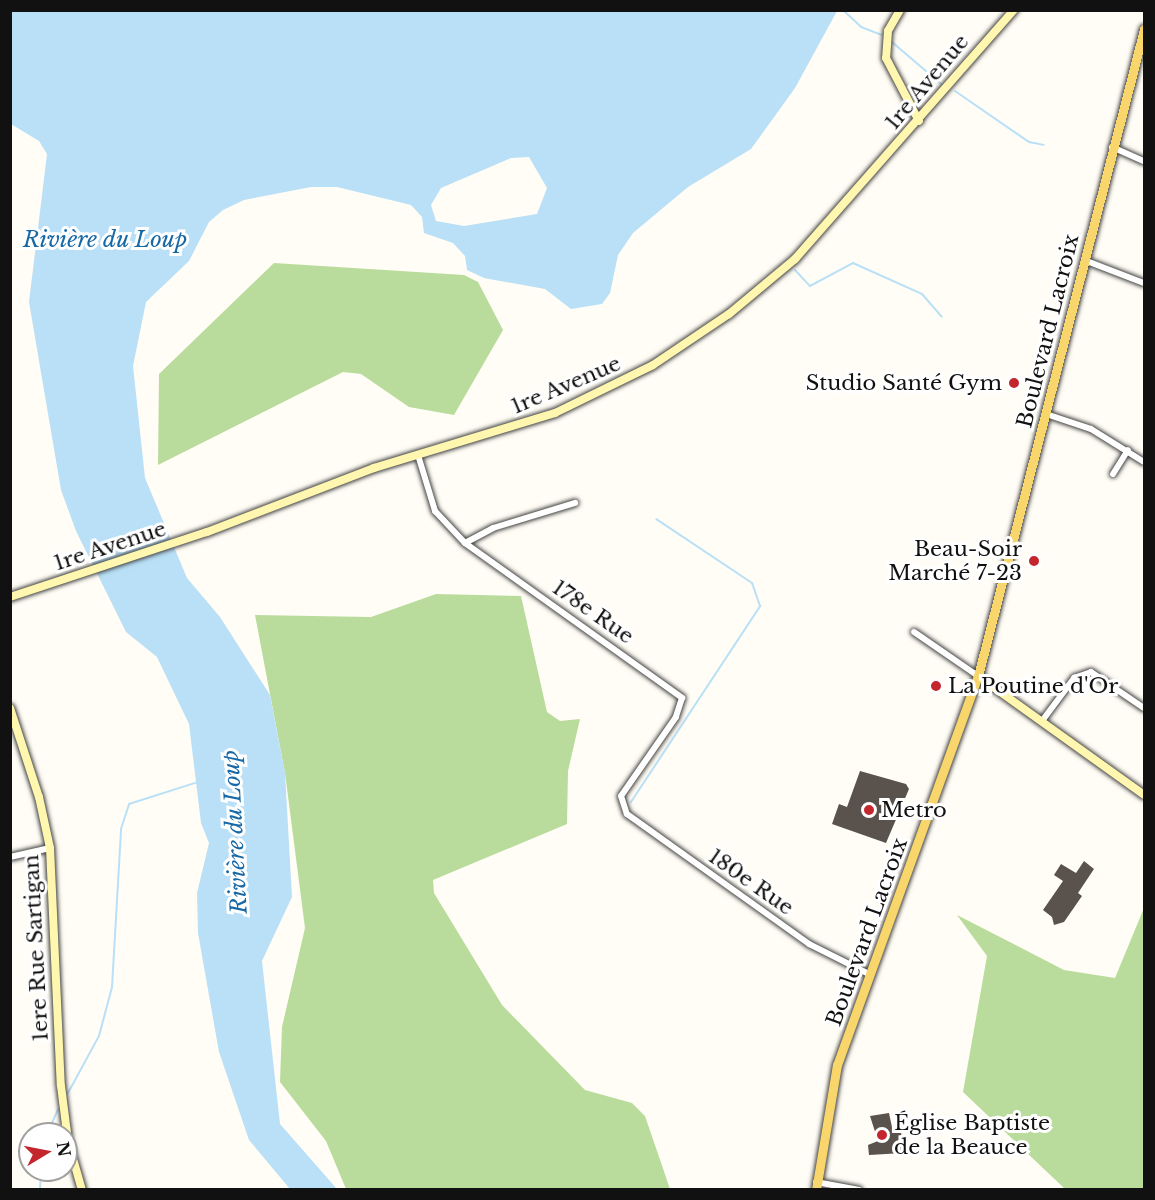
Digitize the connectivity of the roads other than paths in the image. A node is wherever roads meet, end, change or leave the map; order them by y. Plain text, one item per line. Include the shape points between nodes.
1 (900, 10) edge
2 (1014, 10) edge
3 (1144, 29) edge
4 (919, 121) junction
5 (1112, 147) junction
6 (1144, 161) edge
7 (1084, 260) junction
8 (1144, 283) edge
9 (1046, 414) junction
10 (1128, 450) junction
11 (418, 455) junction
12 (1144, 462) edge
13 (1113, 474) dead end
14 (575, 503) dead end
15 (465, 543) junction
16 (10, 597) edge
17 (914, 632) dead end
18 (978, 676) junction
19 (10, 708) edge
20 (1144, 708) edge
21 (1042, 721) junction
22 (1144, 795) edge
23 (621, 804) joint
24 (50, 848) junction
25 (10, 857) edge
26 (871, 975) junction
27 (816, 1186) edge
28 (82, 1190) edge
29 (859, 1190) edge

1 - 4 main road via 888,31 886,58
2 - 4 main road, 1re Avenue
3 - 5 main road, Boulevard Lacroix
4 - 11 main road, 1re Avenue via 795,259 671,354 555,413
5 - 6 street
5 - 7 main road, Boulevard Lacroix
7 - 8 street
7 - 9 main road, Boulevard Lacroix
9 - 10 street via 1091,429
9 - 18 main road, Boulevard Lacroix
10 - 12 street
10 - 13 street
11 - 15 street, 178e Rue via 435,511
11 - 16 main road, 1re Avenue via 207,532
14 - 15 street via 493,528
15 - 23 street, 178e Rue via 682,698 680,710 625,789
17 - 18 street
18 - 21 main road
18 - 26 main road, Boulevard Lacroix
19 - 24 main road, 1ere Rue Sartigan via 39,797
20 - 21 street via 1091,672 1074,678
21 - 22 main road
23 - 26 street, 180e Rue via 627,814 809,944
24 - 25 street
24 - 28 main road, 1ere Rue Sartigan via 61,1086 68,1141
26 - 27 main road, Boulevard Lacroix via 828,1096
27 - 29 street

